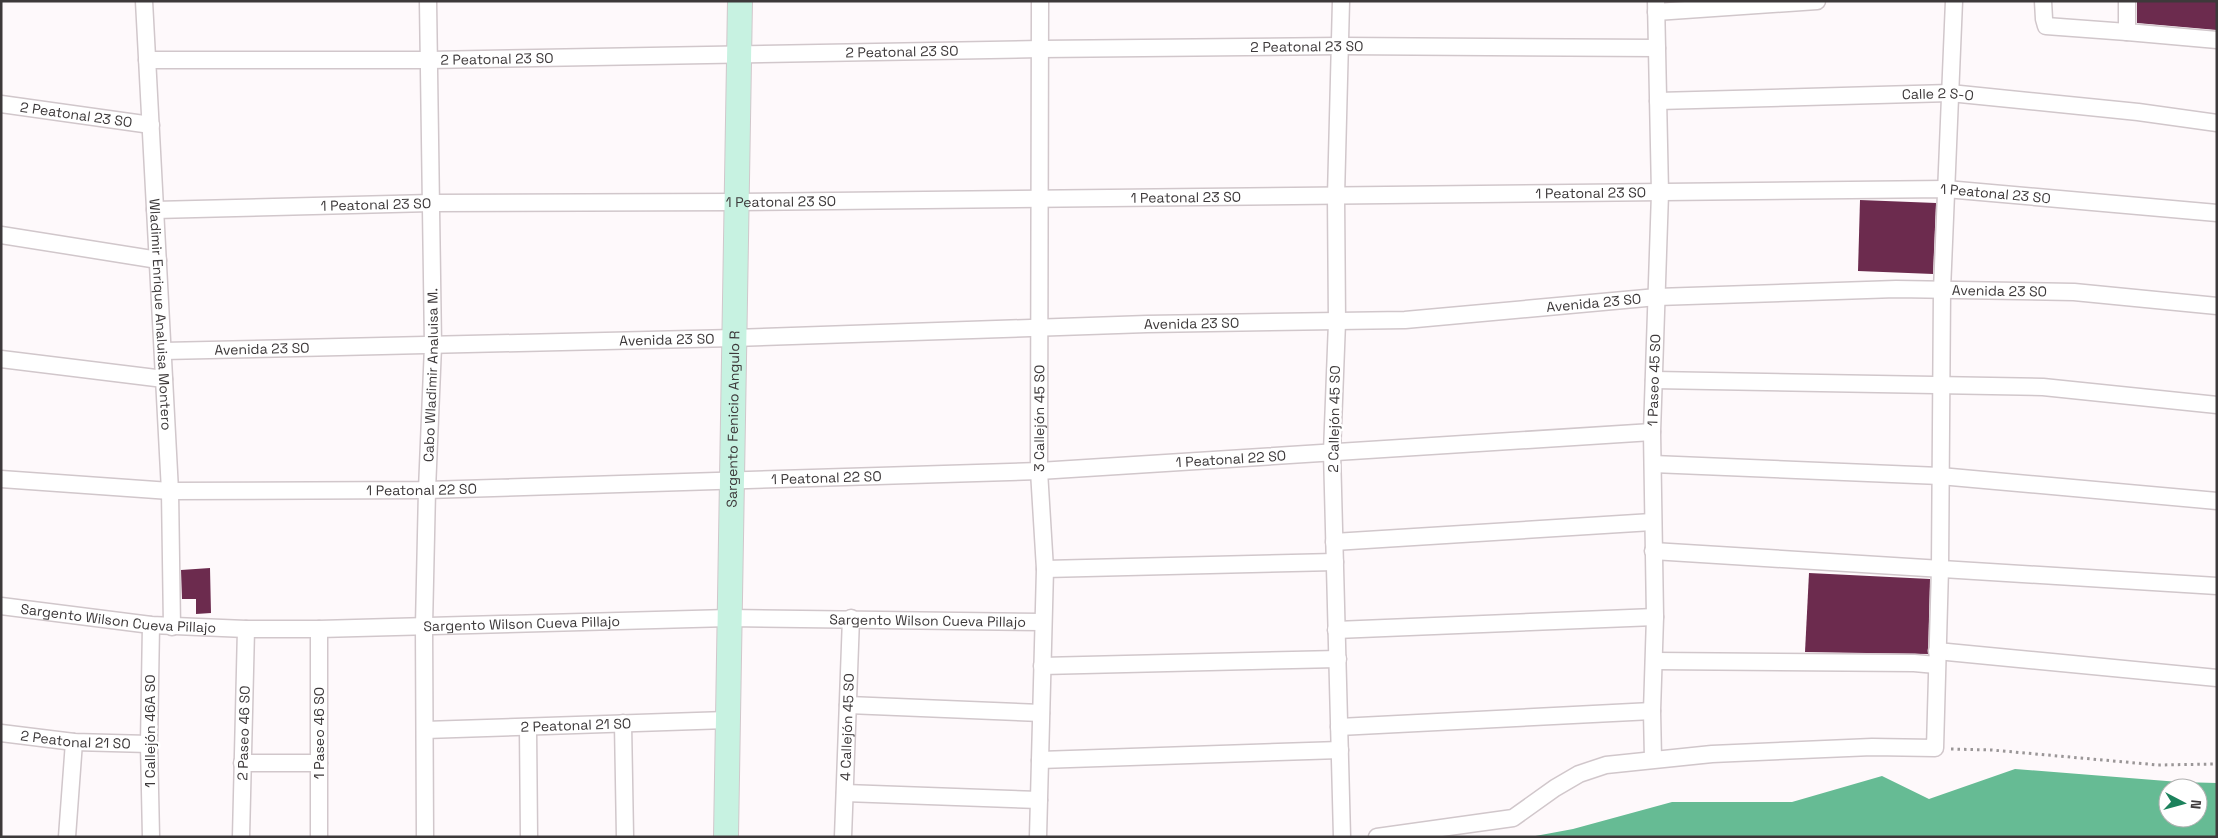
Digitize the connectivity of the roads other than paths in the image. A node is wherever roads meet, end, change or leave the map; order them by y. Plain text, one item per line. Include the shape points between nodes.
1 (144, 1) edge
2 (428, 1) edge
3 (740, 1) edge
4 (1040, 1) edge
5 (1341, 1) edge
6 (1818, 1) edge
7 (1954, 1) edge
8 (2044, 1) edge
9 (2127, 1) edge
10 (1656, 7) edge
11 (2127, 32) junction
12 (2217, 40) edge
13 (1340, 46) junction
14 (1657, 48) junction
15 (1040, 49) junction
16 (740, 55) junction
17 (147, 60) junction
18 (429, 60) junction
19 (1950, 93) junction
20 (1658, 101) junction
21 (1, 104) edge
22 (2217, 123) edge
23 (151, 125) junction
24 (1946, 189) junction
25 (1660, 193) junction
26 (1336, 196) junction
27 (1040, 199) junction
28 (737, 202) junction
29 (431, 203) junction
30 (155, 210) junction
31 (2217, 213) edge
32 (1, 235) edge
33 (158, 260) junction
34 (1942, 290) junction
35 (1657, 297) junction
36 (2217, 306) edge
37 (1337, 322) junction
38 (1038, 329) junction
39 (734, 338) junction
40 (433, 346) junction
41 (163, 351) junction
42 (1, 359) edge
43 (164, 379) junction
44 (1654, 380) junction
45 (1941, 384) junction
46 (2217, 405) edge
47 (1652, 432) junction
48 (1332, 452) junction
49 (1652, 464) junction
50 (1039, 471) junction
51 (1940, 476) junction
52 (1, 479) edge
53 (731, 480) junction
54 (427, 490) junction
55 (170, 491) junction
56 (2217, 501) edge
57 (1652, 522) junction
58 (1334, 542) junction
59 (1653, 551) junction
60 (1335, 562) junction
61 (1940, 568) junction
62 (1045, 569) junction
63 (2217, 586) edge
64 (1, 606) edge
65 (1655, 617) junction
66 (729, 618) junction
67 (851, 618) junction
68 (1043, 622) junction
69 (151, 626) junction
70 (424, 626) junction
71 (172, 627) junction
72 (246, 629) junction
73 (320, 629) junction
74 (1336, 630) junction
75 (1936, 658) junction
76 (1338, 659) junction
77 (1654, 661) junction
78 (1042, 666) junction
79 (2217, 678) edge
80 (848, 705) junction
81 (1652, 711) junction
82 (1041, 713) junction
83 (727, 720) junction
84 (623, 723) junction
85 (1339, 727) junction
86 (528, 728) junction
87 (425, 730) junction
88 (1, 733) edge
89 (74, 742) junction
90 (149, 744) junction
91 (1340, 750) junction
92 (1653, 759) junction
93 (1040, 760) junction
94 (242, 763) junction
95 (320, 764) junction
96 (845, 793) junction
97 (1039, 800) junction
98 (67, 837) edge
99 (151, 837) edge
100 (240, 837) edge
101 (319, 837) edge
102 (425, 837) edge
103 (529, 837) edge
104 (625, 837) edge
105 (726, 837) edge
106 (843, 837) edge
107 (1038, 837) edge
108 (1342, 837) edge
109 (1377, 837) edge

1 - 17 street, Wladimir Enrique Analuisa Montero
2 - 18 street, Cabo Wladimir Analuisa M.
3 - 16 street, Sargento Fenicio Angulo R
4 - 15 street, 3 Callejón 45 SO
5 - 13 street, 2 Callejón 45 SO
6 - 10 street
7 - 19 street
8 - 11 street via 2046,26
9 - 11 street
10 - 14 street, 1 Paseo 45 SO
11 - 12 street
13 - 14 street, 2 Peatonal 23 SO
13 - 15 street, 2 Peatonal 23 SO
13 - 26 street, 2 Callejón 45 SO
14 - 20 street, 1 Paseo 45 SO
15 - 16 street, 2 Peatonal 23 SO
15 - 27 street, 3 Callejón 45 SO
16 - 18 street, 2 Peatonal 23 SO
16 - 28 street, Sargento Fenicio Angulo R
17 - 18 street, 2 Peatonal 23 SO
17 - 23 street, Wladimir Enrique Analuisa Montero
18 - 29 street, Cabo Wladimir Analuisa M.
19 - 20 street, Calle 2 S-O
19 - 22 street, Calle 2 S-O
19 - 24 street
20 - 25 street, 1 Paseo 45 SO
21 - 23 street, 2 Peatonal 23 SO
23 - 30 street, Wladimir Enrique Analuisa Montero
24 - 25 street, 1 Peatonal 23 SO
24 - 31 street, 1 Peatonal 23 SO
24 - 34 street
25 - 26 street, 1 Peatonal 23 SO
25 - 35 street, 1 Paseo 45 SO
26 - 27 street, 1 Peatonal 23 SO
26 - 37 street, 2 Callejón 45 SO
27 - 28 street, 1 Peatonal 23 SO
27 - 38 street, 3 Callejón 45 SO
28 - 29 street, 1 Peatonal 23 SO
28 - 39 street, Sargento Fenicio Angulo R
29 - 30 street, 1 Peatonal 23 SO
29 - 40 street, Cabo Wladimir Analuisa M.
30 - 33 street, Wladimir Enrique Analuisa Montero
32 - 33 street
33 - 41 street, Wladimir Enrique Analuisa Montero
34 - 35 street, Avenida 23 SO
34 - 36 street, Avenida 23 SO via 2074,292
34 - 45 street
35 - 37 street, Avenida 23 SO via 1405,320
35 - 44 street, 1 Paseo 45 SO
37 - 38 street, Avenida 23 SO
37 - 48 street, 2 Callejón 45 SO
38 - 39 street, Avenida 23 SO
38 - 50 street, 3 Callejón 45 SO
39 - 40 street, Avenida 23 SO
39 - 53 street, Sargento Fenicio Angulo R
40 - 41 street, Avenida 23 SO
40 - 54 street, Cabo Wladimir Analuisa M.
41 - 43 street, Wladimir Enrique Analuisa Montero
42 - 43 street
43 - 55 street, Wladimir Enrique Analuisa Montero
44 - 45 street
44 - 47 street, 1 Paseo 45 SO
45 - 46 street via 2043,387
45 - 51 street
47 - 48 street, 1 Peatonal 22 SO
47 - 49 street, 1 Paseo 45 SO
48 - 50 street, 1 Peatonal 22 SO
48 - 58 street, 2 Callejón 45 SO
49 - 51 street
49 - 57 street, 1 Paseo 45 SO
50 - 53 street, 1 Peatonal 22 SO
50 - 62 street, 3 Callejón 45 SO
51 - 56 street
51 - 61 street
52 - 55 street, 1 Peatonal 22 SO
53 - 54 street, 1 Peatonal 22 SO
53 - 66 street, Sargento Fenicio Angulo R
54 - 55 street, 1 Peatonal 22 SO
54 - 70 street, Cabo Wladimir Analuisa M.
55 - 71 street, Wladimir Enrique Analuisa Montero
57 - 58 street
57 - 59 street, 1 Paseo 45 SO
58 - 60 street, 2 Callejón 45 SO
59 - 61 street
59 - 65 street, 1 Paseo 45 SO
60 - 62 street
60 - 74 street, 2 Callejón 45 SO
61 - 63 street
61 - 75 street
62 - 68 street, 3 Callejón 45 SO
64 - 69 street, Sargento Wilson Cueva Pillajo
65 - 74 street
65 - 77 street, 1 Paseo 45 SO
66 - 67 street, Sargento Wilson Cueva Pillajo
66 - 70 street, Sargento Wilson Cueva Pillajo
66 - 83 street, Sargento Fenicio Angulo R
67 - 68 street, Sargento Wilson Cueva Pillajo
67 - 80 street, 4 Callejón 45 SO
68 - 78 street, 3 Callejón 45 SO
69 - 71 street, Sargento Wilson Cueva Pillajo
69 - 90 street, 1 Callejón 46A SO
70 - 73 street, Sargento Wilson Cueva Pillajo
70 - 87 street, Cabo Wladimir Analuisa M.
71 - 72 street, Sargento Wilson Cueva Pillajo
72 - 73 street, Sargento Wilson Cueva Pillajo
72 - 94 street, 2 Paseo 46 SO
73 - 95 street, 1 Paseo 46 SO
74 - 76 street, 2 Callejón 45 SO
75 - 77 street via 1914,663
75 - 79 street
75 - 92 street via 1935,748 1852,748
76 - 78 street
76 - 85 street, 2 Callejón 45 SO
77 - 81 street, 1 Paseo 45 SO
78 - 82 street, 3 Callejón 45 SO
80 - 82 street
80 - 96 street, 4 Callejón 45 SO
81 - 85 street
81 - 92 street, 1 Paseo 45 SO
82 - 93 street, 3 Callejón 45 SO
83 - 84 street, 2 Peatonal 21 SO
83 - 105 street, Sargento Fenicio Angulo R
84 - 86 street, 2 Peatonal 21 SO
84 - 104 street
85 - 91 street, 2 Callejón 45 SO
86 - 87 street, 2 Peatonal 21 SO
86 - 103 street
87 - 102 street, Cabo Wladimir Analuisa M.
88 - 89 street, 2 Peatonal 21 SO
89 - 90 street, 2 Peatonal 21 SO
89 - 98 street
90 - 99 street, 1 Callejón 46A SO
91 - 93 street
91 - 108 street, 2 Callejón 45 SO
92 - 109 street via 1606,765 1579,774 1514,818
93 - 97 street, 3 Callejón 45 SO
94 - 95 street
94 - 100 street, 2 Paseo 46 SO
95 - 101 street, 1 Paseo 46 SO
96 - 97 street
96 - 106 street, 4 Callejón 45 SO
97 - 107 street, 3 Callejón 45 SO

